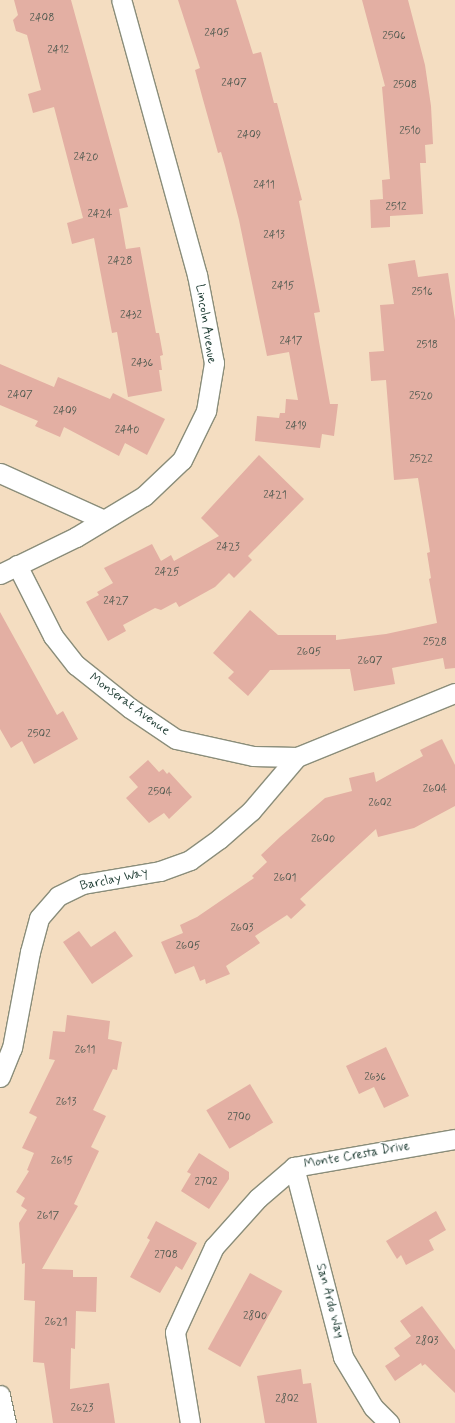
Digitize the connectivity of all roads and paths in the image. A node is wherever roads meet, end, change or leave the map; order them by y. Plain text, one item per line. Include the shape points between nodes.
1 (121, 0) edge
2 (0, 473) edge
3 (104, 520) junction
4 (17, 566) junction
5 (0, 574) edge
6 (455, 693) edge
7 (297, 757) junction
8 (0, 1077) edge
9 (455, 1139) edge
10 (294, 1167) junction
11 (0, 1395) edge
12 (6, 1423) edge
13 (190, 1423) edge
14 (389, 1423) edge

1 - 3 street, Lincoln Avenue via 197,275 214,363 206,411 182,460 144,496
2 - 3 street
3 - 4 street, Lincoln Avenue
4 - 5 street, Lincoln Avenue
4 - 7 street, Monserat Avenue via 53,636 76,665 130,708 176,739 253,756
6 - 7 street, Monserat Avenue
7 - 8 street, Barclay Way via 251,811 190,860 160,871 83,884 58,896 39,918 12,1048
9 - 10 street, Monte Cresta Drive
10 - 13 street, Monte Cresta Drive via 258,1198 214,1247 175,1332
10 - 14 street, San Ardo Way via 343,1357 373,1407
11 - 12 street

